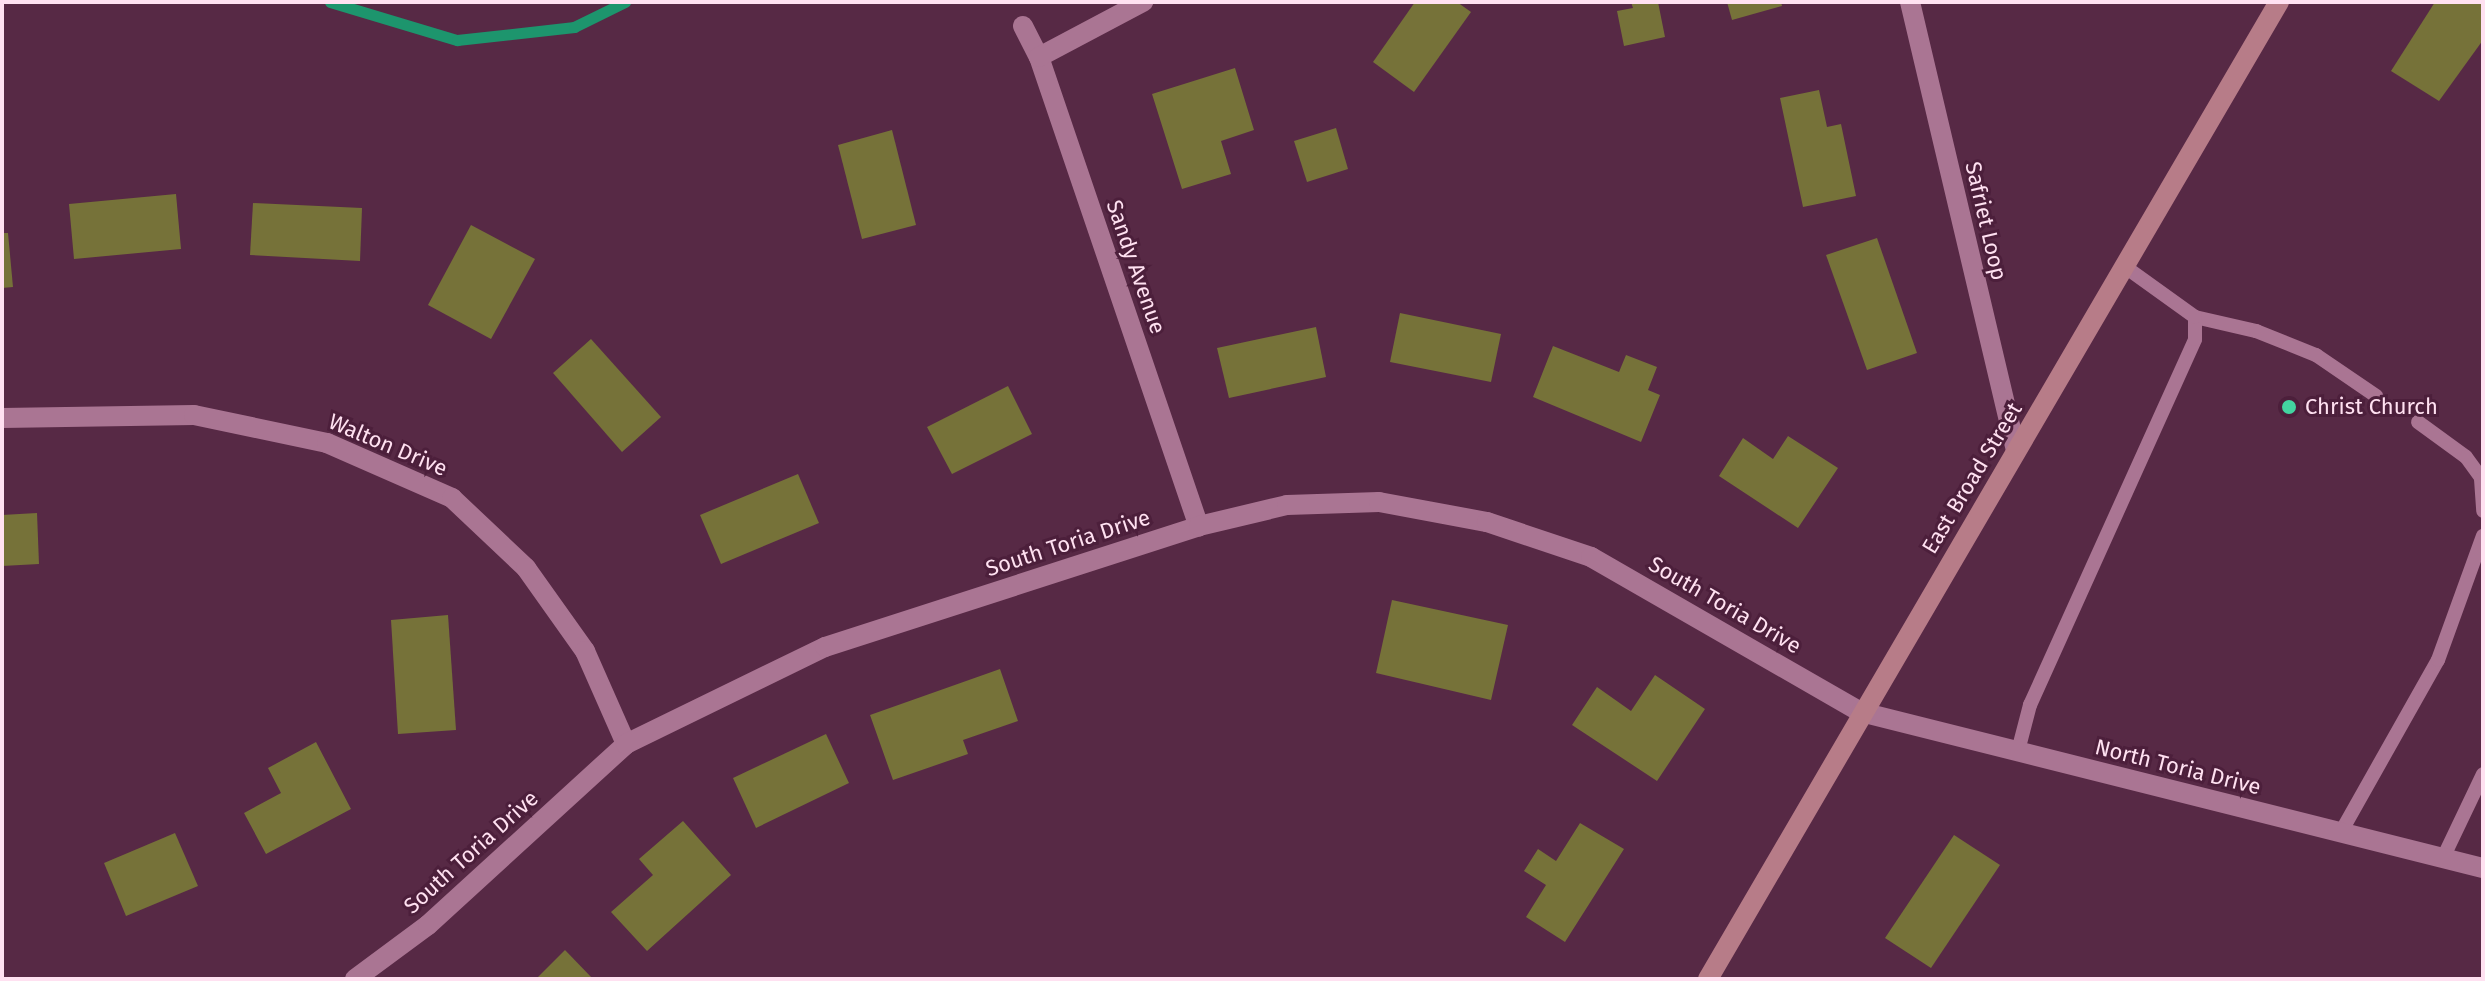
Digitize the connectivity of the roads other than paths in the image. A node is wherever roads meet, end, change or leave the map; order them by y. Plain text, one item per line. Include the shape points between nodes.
1 (1143, 2) edge
2 (1910, 2) edge
3 (2279, 2) edge
4 (1023, 26) dead end
5 (1039, 57) junction
6 (2124, 266) junction
7 (2195, 317) junction
8 (2376, 396) dead end
9 (2, 418) edge
10 (2418, 422) dead end
11 (2016, 451) junction
12 (2482, 480) edge
13 (2483, 511) edge
14 (1199, 526) junction
15 (2483, 536) edge
16 (1861, 712) junction
17 (626, 744) junction
18 (2018, 751) junction
19 (2483, 774) edge
20 (2341, 832) junction
21 (2443, 858) junction
22 (2483, 868) edge
23 (355, 979) edge
24 (1708, 979) edge

1 - 5 street
2 - 11 street, Safriet Loop
3 - 6 main road, East Broad Street
4 - 5 street, Sandy Avenue
5 - 14 street, Sandy Avenue
6 - 7 lane
6 - 11 main road, East Broad Street
7 - 8 lane via 2256,331 2316,355
7 - 18 lane via 2189,363 2140,458 2030,705
9 - 17 street, Walton Drive via 194,415 327,443 452,498 526,568 585,651
10 - 12 lane via 2466,457
11 - 16 main road, East Broad Street
12 - 13 lane
14 - 16 street, South Toria Drive via 1287,505 1379,502 1487,522 1591,557 1690,609
14 - 17 street, South Toria Drive via 825,647
15 - 20 lane via 2438,660
16 - 18 street, North Toria Drive
16 - 24 main road, East Broad Street
17 - 23 street, South Toria Drive via 428,925
18 - 20 street, North Toria Drive
19 - 21 lane
20 - 21 street, North Toria Drive
21 - 22 street, North Toria Drive

